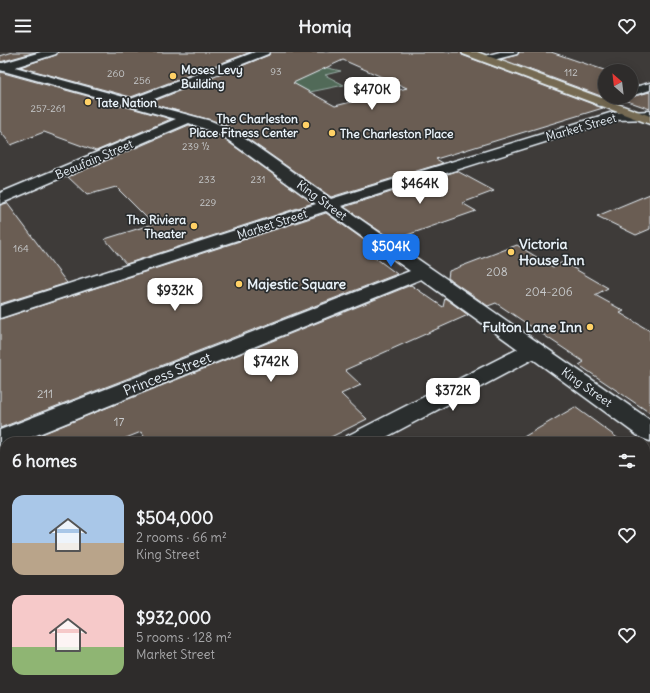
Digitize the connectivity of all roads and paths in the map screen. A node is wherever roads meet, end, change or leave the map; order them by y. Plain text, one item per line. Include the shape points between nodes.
1 (52, 52) edge
2 (264, 52) edge
3 (468, 52) edge
4 (513, 52) edge
5 (485, 59) junction
6 (1, 67) edge
7 (650, 86) edge
8 (638, 90) edge
9 (598, 101) edge
10 (132, 103) junction
11 (607, 104) edge
12 (643, 115) edge
13 (188, 119) junction
14 (650, 120) edge
15 (0, 199) edge
16 (328, 205) junction
17 (424, 272) junction
18 (0, 312) edge
19 (534, 350) junction
20 (650, 432) edge
21 (8, 437) edge
22 (366, 437) edge

1 - 6 street
2 - 10 street
3 - 5 main road
4 - 5 street
5 - 9 main road
6 - 10 street, King Street
7 - 8 street
10 - 13 street, King Street
11 - 12 main road
12 - 14 main road
12 - 16 street, Market Street via 614,116
13 - 15 street, Beaufain Street
13 - 16 street, King Street via 226,132
16 - 17 street, King Street
16 - 18 street, Market Street
17 - 19 street, King Street
17 - 21 street, Princess Street
19 - 20 street, King Street
19 - 22 street

